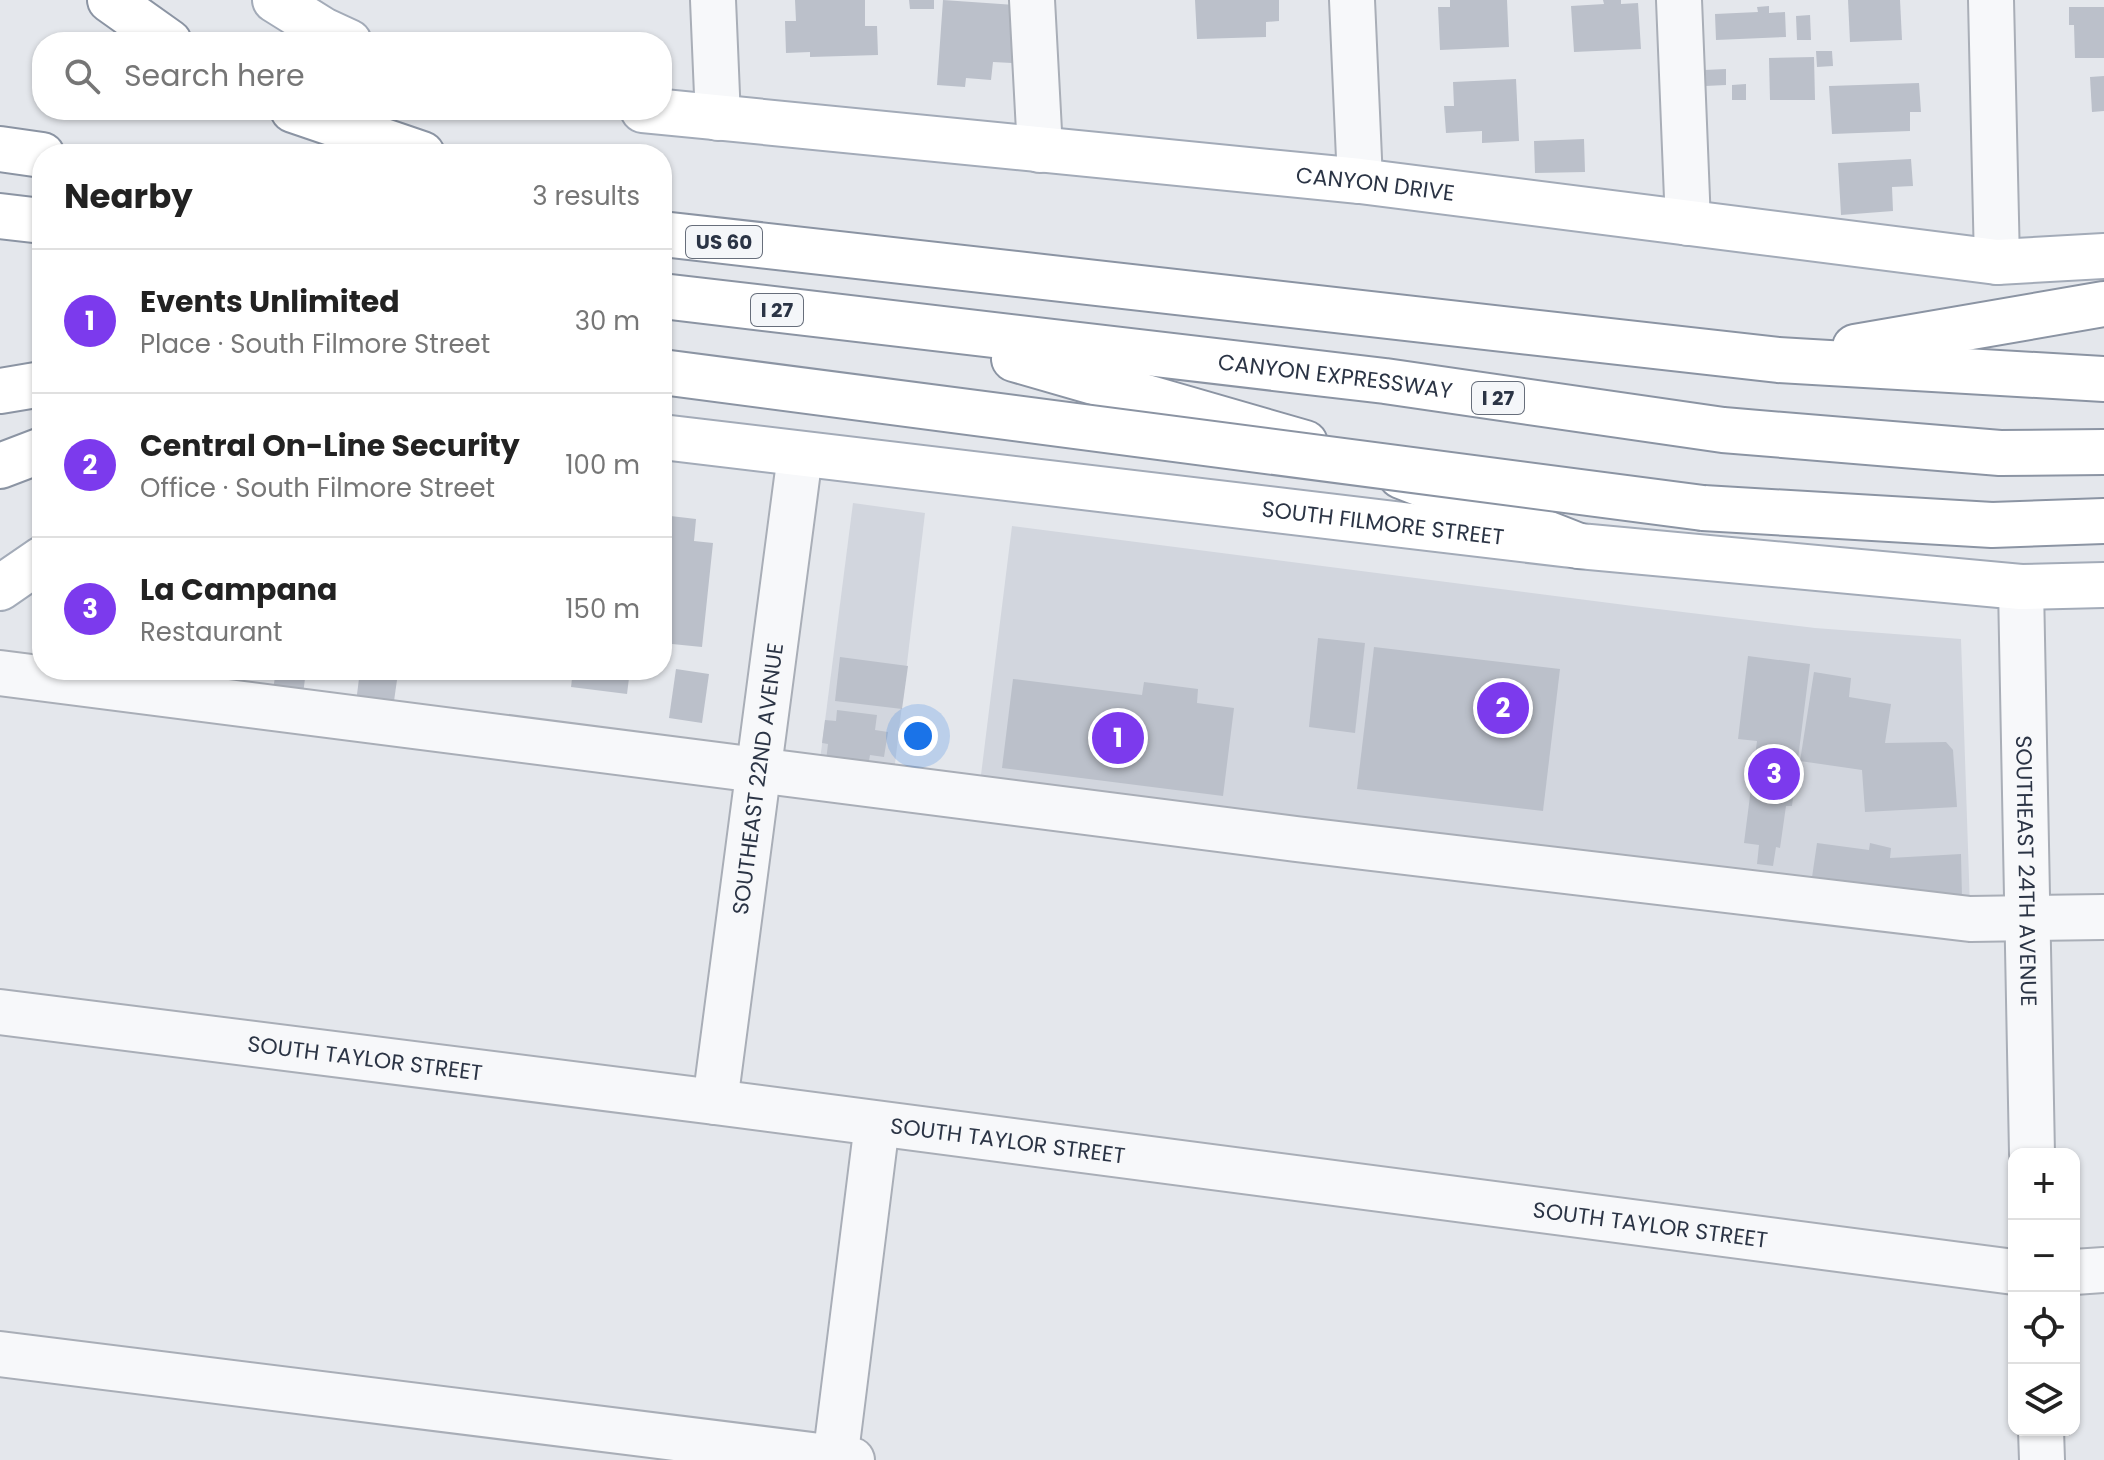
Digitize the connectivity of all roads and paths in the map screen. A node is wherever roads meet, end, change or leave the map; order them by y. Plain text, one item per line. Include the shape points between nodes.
1 (110, 0) edge
2 (275, 0) edge
3 (713, 0) edge
4 (1032, 0) edge
5 (1352, 0) edge
6 (1679, 0) edge
7 (1991, 0) edge
8 (155, 32) edge
9 (327, 32) edge
10 (672, 113) edge
11 (718, 118) junction
12 (322, 120) edge
13 (393, 144) edge
14 (0, 149) edge
15 (1040, 150) junction
16 (32, 154) edge
17 (1360, 181) junction
18 (0, 216) edge
19 (32, 220) edge
20 (672, 220) edge
21 (1688, 223) junction
22 (672, 235) edge
23 (786, 250) junction
24 (2104, 256) edge
25 (1997, 262) junction
26 (672, 297) edge
27 (2104, 304) edge
28 (893, 324) junction
29 (1778, 360) junction
30 (672, 373) edge
31 (2104, 379) edge
32 (32, 386) edge
33 (0, 391) edge
34 (672, 438) edge
35 (2104, 452) edge
36 (32, 454) edge
37 (800, 455) junction
38 (0, 466) edge
39 (2104, 521) edge
40 (1579, 546) junction
41 (32, 566) edge
42 (2104, 585) edge
43 (2021, 587) junction
44 (0, 588) edge
45 (0, 673) edge
46 (32, 677) edge
47 (55, 680) edge
48 (759, 770) junction
49 (2104, 917) edge
50 (2028, 920) junction
51 (0, 1012) edge
52 (715, 1102) junction
53 (877, 1124) junction
54 (2032, 1148) edge
55 (2104, 1270) edge
56 (2008, 1271) edge
57 (2080, 1272) edge
58 (0, 1354) edge
59 (2041, 1436) edge
60 (840, 1459) edge
61 (2042, 1460) edge

1 - 8 main road
2 - 9 main road
3 - 11 street
4 - 15 street
5 - 17 street
6 - 21 street
7 - 25 street
10 - 11 main road, CANYON DRIVE
11 - 15 main road, CANYON DRIVE
12 - 13 main road
14 - 16 main road
15 - 17 main road, CANYON DRIVE
17 - 21 main road, CANYON DRIVE
18 - 19 main road
20 - 23 main road
21 - 25 main road, CANYON DRIVE
22 - 23 main road, US 60
23 - 29 main road
24 - 25 main road, CANYON DRIVE
26 - 28 main road, CANYON EXPRESSWAY / I 27
27 - 29 main road
28 - 35 main road, CANYON EXPRESSWAY / I 27 via 1385,381 1723,430 2000,453
28 - 40 main road via 1345,454
29 - 31 main road
30 - 39 main road, bridge via 1703,508 1992,525
32 - 33 main road
34 - 37 main road, SOUTH FILMORE STREET
36 - 38 main road
37 - 40 main road, SOUTH FILMORE STREET
37 - 48 street, SOUTHEAST 22ND AVENUE
40 - 43 main road, SOUTH FILMORE STREET
41 - 44 main road
42 - 43 main road, SOUTH FILMORE STREET
43 - 50 street, SOUTHEAST 24TH AVENUE
45 - 46 street
47 - 48 street
48 - 50 street via 1311,841 1954,917
48 - 52 street, SOUTHEAST 22ND AVENUE
49 - 50 street
50 - 54 street, SOUTHEAST 24TH AVENUE
51 - 52 street, SOUTH TAYLOR STREET
52 - 53 street, SOUTH TAYLOR STREET
53 - 56 street, SOUTH TAYLOR STREET
53 - 60 street
55 - 57 street
58 - 60 street
59 - 61 street

